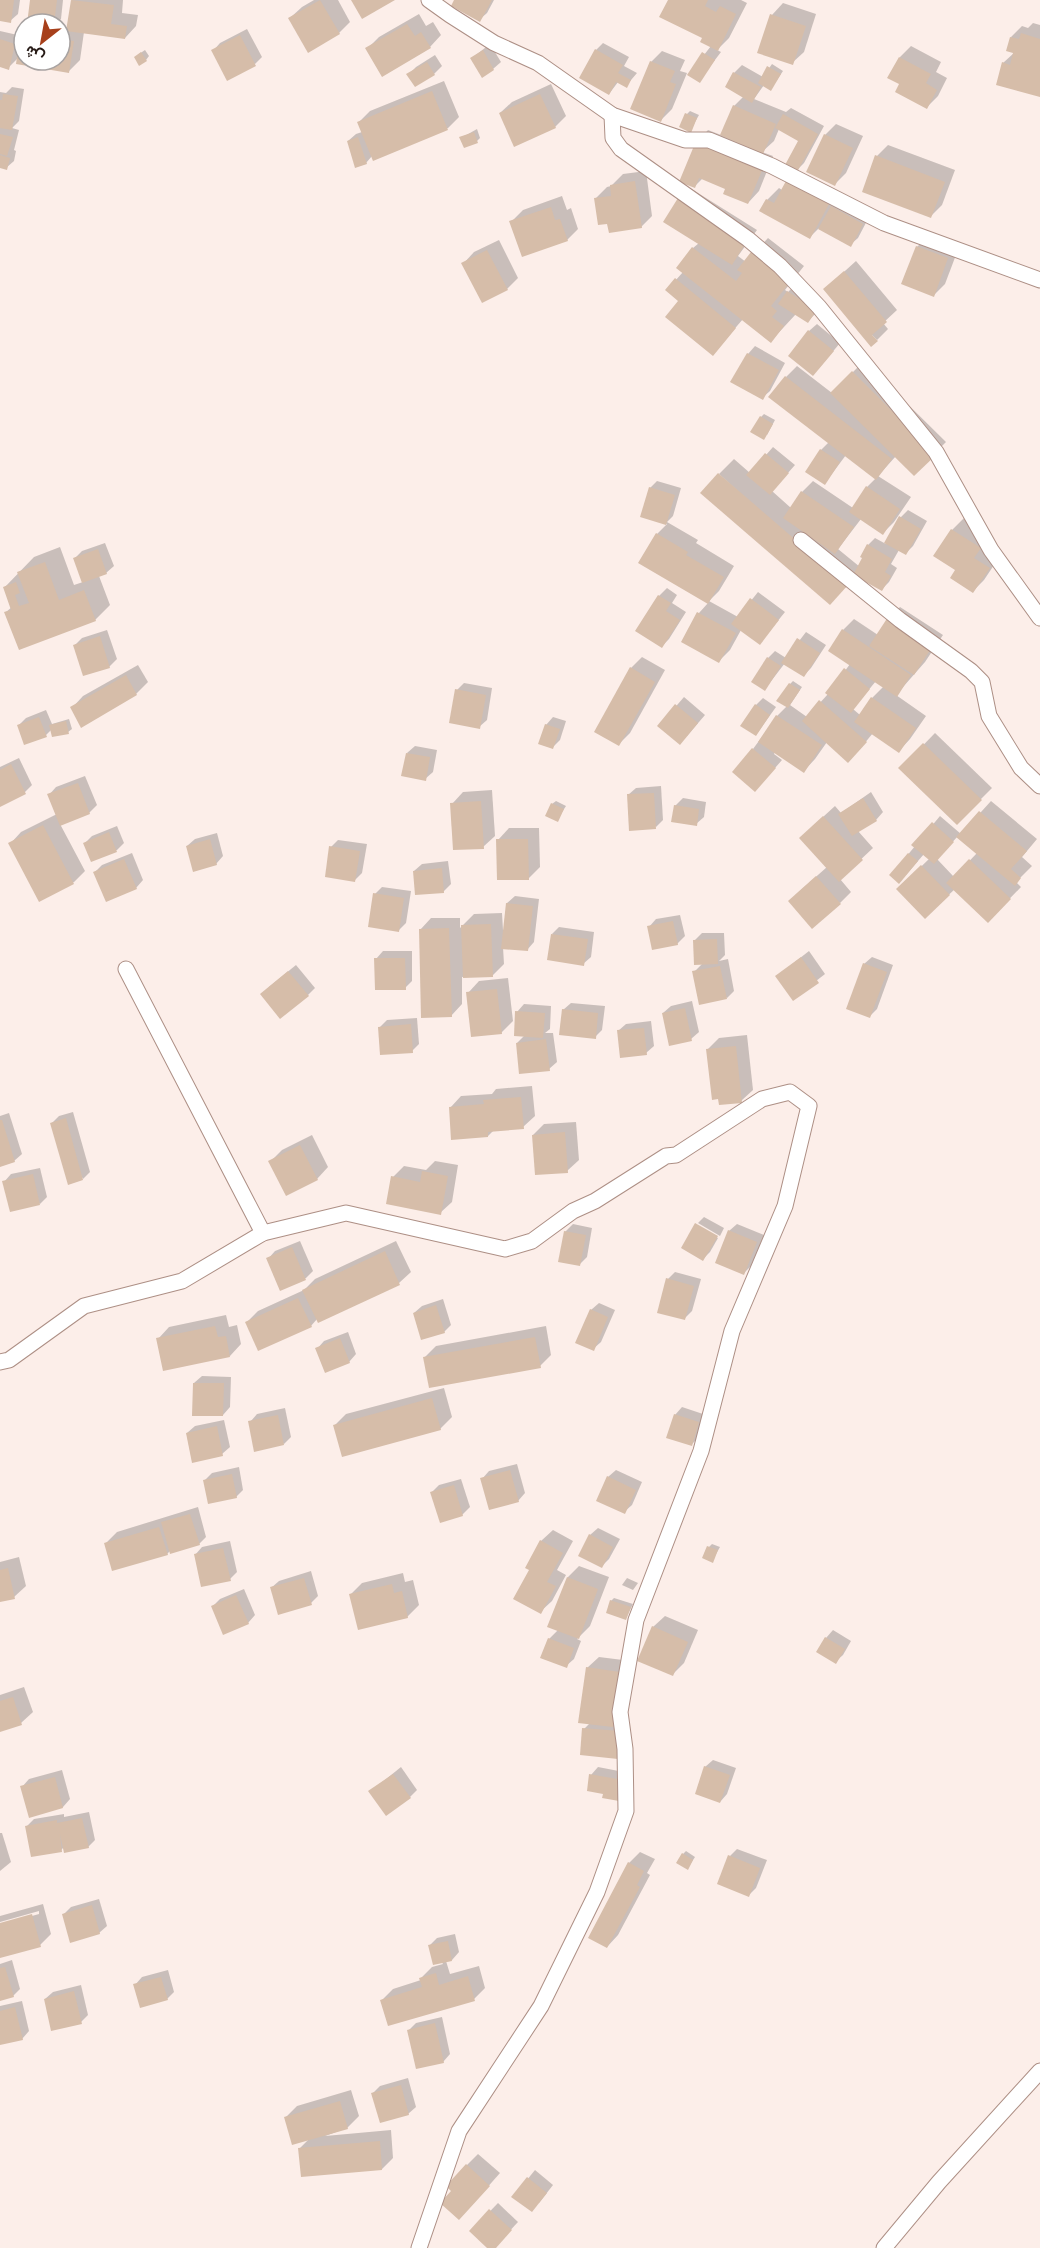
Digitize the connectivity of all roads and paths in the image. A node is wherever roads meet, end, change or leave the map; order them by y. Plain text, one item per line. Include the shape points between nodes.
1 (429, 0) edge
2 (612, 116) junction
3 (1040, 280) edge
4 (801, 540) dead end
5 (1040, 618) edge
6 (1040, 786) edge
7 (126, 969) dead end
8 (263, 1233) junction
9 (0, 1362) edge
10 (1040, 2071) edge
11 (418, 2248) edge
12 (884, 2248) edge

1 - 2 street via 494,43 538,63
2 - 3 street via 685,140 709,140 772,166 884,224
2 - 5 street via 613,138 621,149 748,239 819,307 936,452 991,550
4 - 6 street via 982,682 990,716 1021,768
7 - 8 street
8 - 9 street via 182,1281 84,1306 9,1360
8 - 11 street via 346,1213 505,1249 532,1241 573,1211 666,1156 676,1155 762,1099 790,1092 809,1106 785,1206 732,1332 701,1451 636,1620 620,1712 626,1811 597,1892 541,2006 459,2131
10 - 12 street

